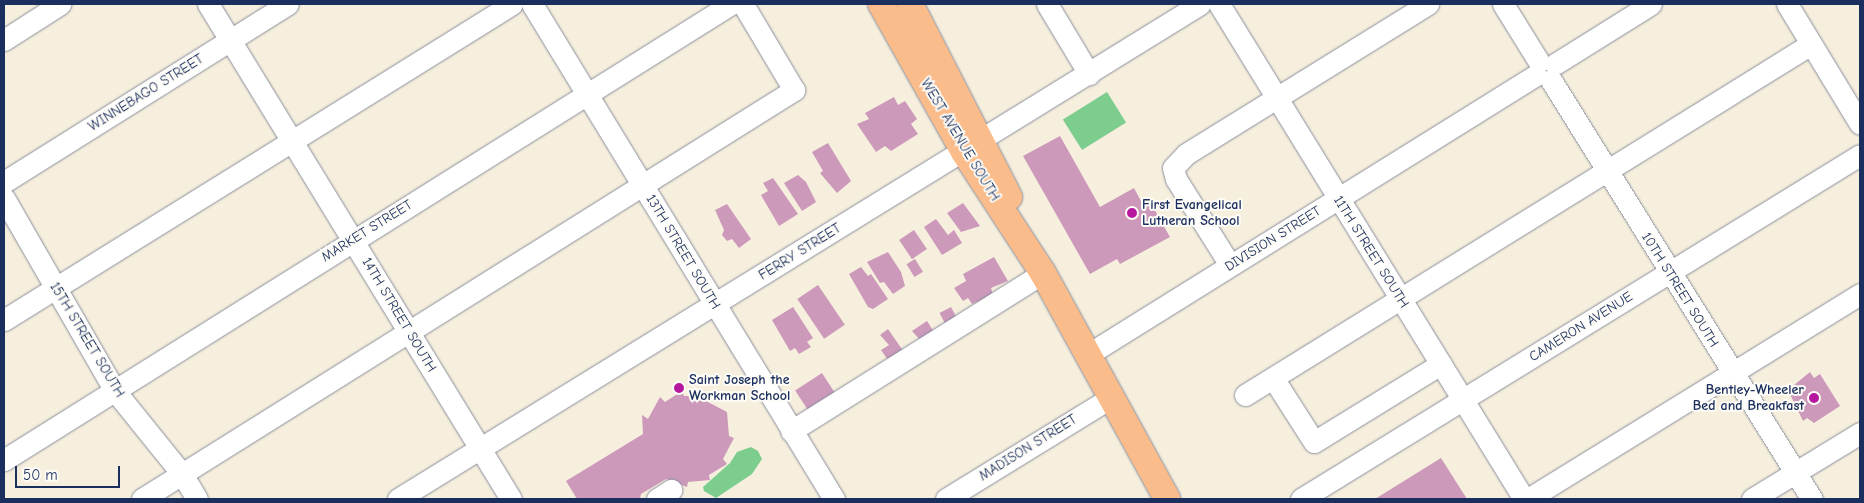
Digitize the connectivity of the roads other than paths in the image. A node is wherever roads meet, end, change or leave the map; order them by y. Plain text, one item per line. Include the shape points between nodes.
1 (60, 4) edge
2 (208, 4) edge
3 (288, 4) edge
4 (512, 4) edge
5 (532, 4) edge
6 (731, 4) edge
7 (743, 4) edge
8 (881, 4) edge
9 (910, 4) edge
10 (1047, 4) edge
11 (1200, 4) edge
12 (1219, 4) edge
13 (1428, 4) edge
14 (1503, 4) edge
15 (1651, 4) edge
16 (1786, 4) edge
17 (4, 40) edge
18 (230, 40) junction
19 (1811, 44) junction
20 (1545, 70) junction
21 (1090, 74) junction
22 (588, 93) junction
23 (1277, 97) junction
24 (1860, 124) edge
25 (293, 140) junction
26 (973, 146) junction
27 (1860, 155) edge
28 (1607, 172) junction
29 (4, 182) edge
30 (644, 187) junction
31 (4, 198) edge
32 (1338, 199) junction
33 (354, 239) junction
34 (1230, 266) junction
35 (1668, 273) junction
36 (1043, 274) junction
37 (57, 288) junction
38 (1860, 294) edge
39 (1402, 300) junction
40 (715, 305) junction
41 (4, 320) edge
42 (410, 333) junction
43 (1087, 355) junction
44 (1441, 364) junction
45 (1732, 373) junction
46 (1273, 378) junction
47 (115, 391) junction
48 (1245, 395) dead end
49 (1110, 398) junction
50 (1463, 400) junction
51 (792, 431) junction
52 (1860, 433) edge
53 (481, 449) junction
54 (4, 460) edge
55 (1796, 473) junction
56 (182, 474) junction
57 (142, 499) edge
58 (197, 499) edge
59 (398, 499) edge
60 (511, 499) edge
61 (834, 499) edge
62 (946, 499) edge
63 (1167, 499) edge
64 (1301, 499) edge
65 (1524, 499) edge
66 (1528, 499) edge
67 (1752, 499) edge
68 (1812, 499) edge

1 - 17 street
2 - 18 street, 14TH STREET SOUTH
3 - 18 street, WINNEBAGO STREET
4 - 25 street
5 - 22 street, 13TH STREET SOUTH
6 - 22 street, MARKET STREET
7 - 30 street via 794,90
8 - 26 main road, WEST AVENUE SOUTH
9 - 26 main road, WEST AVENUE SOUTH
10 - 21 street
11 - 21 street, FERRY STREET
12 - 23 street, 11TH STREET SOUTH
13 - 23 street
14 - 20 street, 10TH STREET SOUTH
15 - 20 street, DIVISION STREET
16 - 19 street
18 - 25 street, 14TH STREET SOUTH
18 - 29 street, WINNEBAGO STREET
19 - 24 street
19 - 28 street
20 - 28 street, 10TH STREET SOUTH
20 - 32 street, DIVISION STREET
21 - 26 street, FERRY STREET
22 - 30 street, 13TH STREET SOUTH
22 - 33 street, MARKET STREET
23 - 32 street, 11TH STREET SOUTH
23 - 34 street via 1186,154 1173,168 1176,179
25 - 33 street, 14TH STREET SOUTH
25 - 37 street
26 - 36 main road, WEST AVENUE SOUTH
26 - 40 street, FERRY STREET
27 - 35 street, CAMERON AVENUE
28 - 35 street, 10TH STREET SOUTH
28 - 39 street
30 - 40 street, 13TH STREET SOUTH
30 - 42 street
31 - 37 street, 15TH STREET SOUTH
32 - 34 street, DIVISION STREET
32 - 39 street, 11TH STREET SOUTH
33 - 42 street, 14TH STREET SOUTH
33 - 47 street, MARKET STREET
34 - 43 street, DIVISION STREET
35 - 45 street, 10TH STREET SOUTH
35 - 50 street, CAMERON AVENUE
36 - 43 main road, WEST AVENUE SOUTH
36 - 51 street
37 - 41 street
37 - 47 street, 15TH STREET SOUTH
38 - 45 street
39 - 44 street, 11TH STREET SOUTH
39 - 46 street
40 - 51 street, 13TH STREET SOUTH
40 - 53 street, FERRY STREET
42 - 53 street, 14TH STREET SOUTH
42 - 56 street
43 - 49 main road, WEST AVENUE SOUTH
44 - 46 street via 1314,442
44 - 50 street, 11TH STREET SOUTH
45 - 55 street, 10TH STREET SOUTH
45 - 66 street
46 - 48 street
47 - 54 street, MARKET STREET
47 - 56 street, 15TH STREET SOUTH
49 - 62 street, MADISON STREET
49 - 63 main road, WEST AVENUE SOUTH
50 - 64 street, CAMERON AVENUE
50 - 65 street, 11TH STREET SOUTH
51 - 61 street, 13TH STREET SOUTH
52 - 55 street
53 - 59 street, FERRY STREET
53 - 60 street, 14TH STREET SOUTH
55 - 67 street
55 - 68 street, 10TH STREET SOUTH
56 - 57 street
56 - 58 street, 15TH STREET SOUTH

